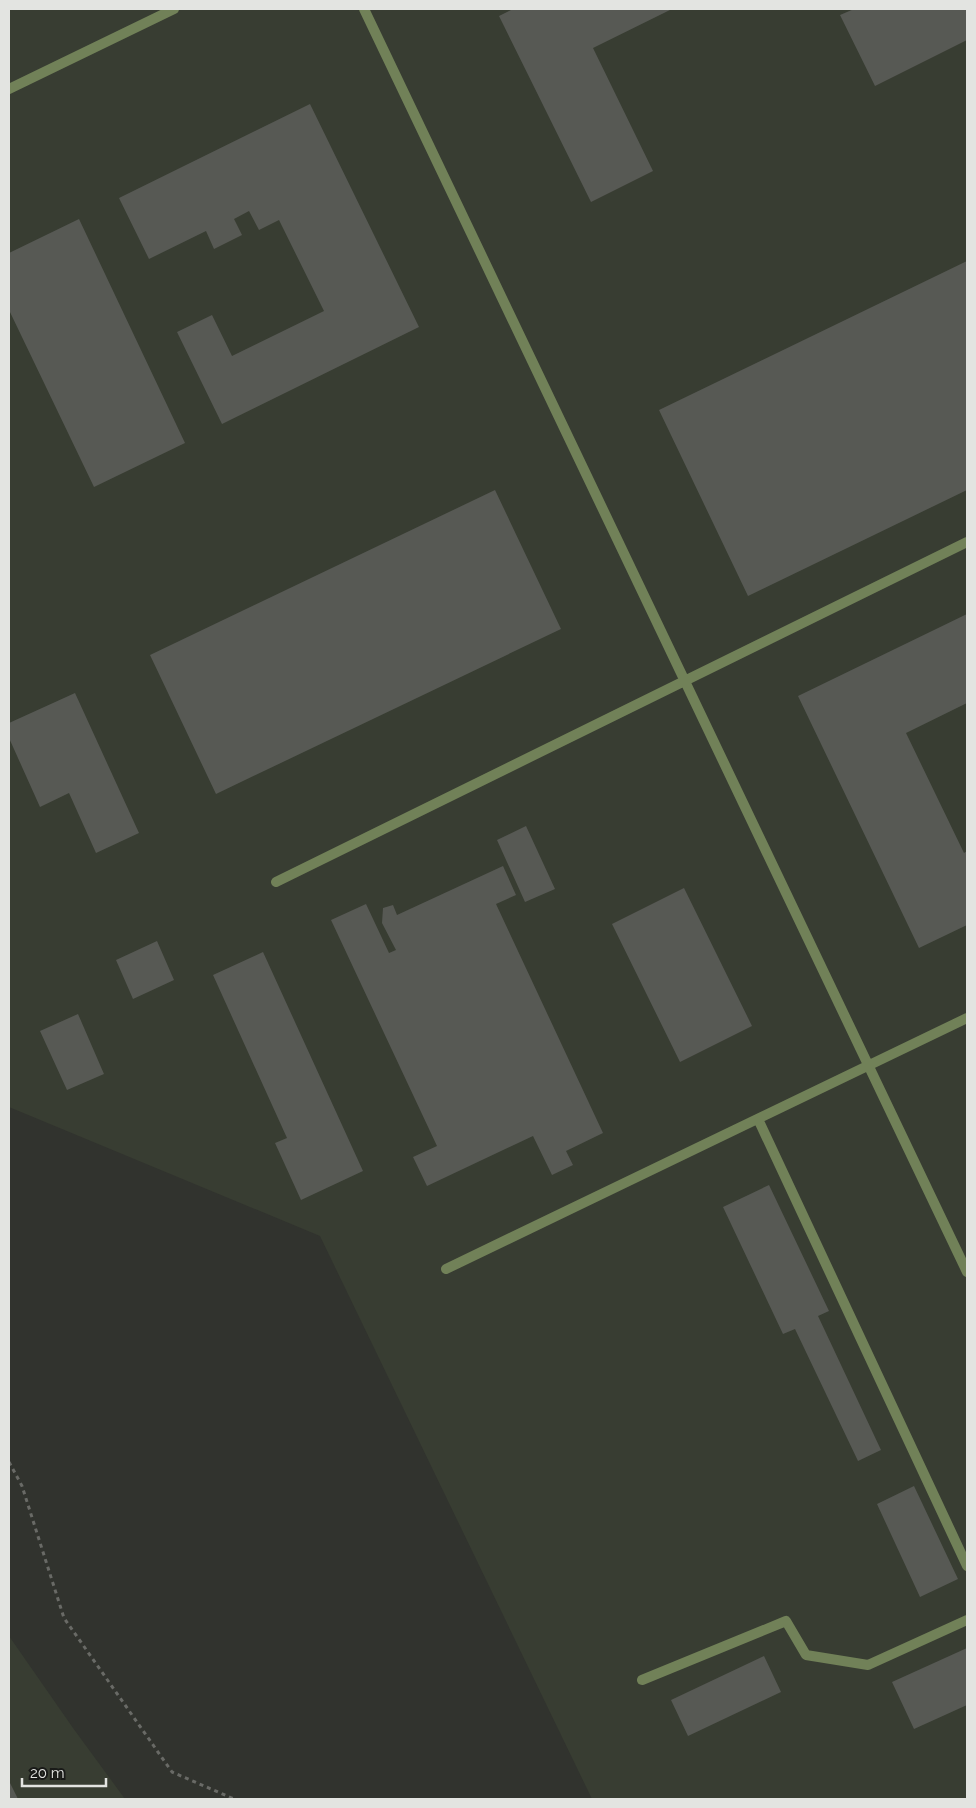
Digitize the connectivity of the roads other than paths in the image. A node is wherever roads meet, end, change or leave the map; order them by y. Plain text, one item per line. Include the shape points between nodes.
1 (174, 9) edge
2 (364, 9) edge
3 (9, 89) edge
4 (967, 542) edge
5 (686, 682) junction
6 (276, 882) dead end
7 (967, 1018) edge
8 (869, 1065) junction
9 (758, 1119) junction
10 (446, 1269) dead end
11 (967, 1272) edge
12 (967, 1566) edge
13 (967, 1620) edge
14 (642, 1680) dead end

1 - 3 lane
2 - 5 lane
4 - 5 lane
5 - 6 lane
5 - 8 lane
7 - 8 lane
8 - 9 lane
8 - 11 lane
9 - 10 lane
9 - 12 lane
13 - 14 lane via 868,1665 806,1655 786,1621

